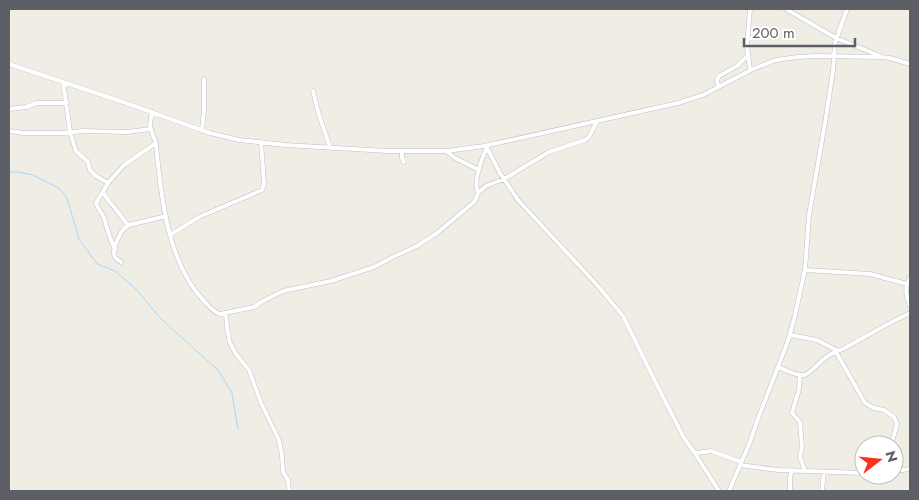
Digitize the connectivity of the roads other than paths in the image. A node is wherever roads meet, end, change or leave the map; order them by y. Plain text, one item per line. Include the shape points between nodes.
1 (750, 9) edge
2 (786, 9) edge
3 (847, 9) edge
4 (836, 38) junction
5 (748, 55) junction
6 (834, 57) junction
7 (882, 57) junction
8 (9, 64) edge
9 (910, 64) edge
10 (750, 70) junction
11 (204, 79) dead end
12 (63, 82) junction
13 (718, 86) junction
14 (313, 92) dead end
15 (67, 103) junction
16 (9, 109) edge
17 (152, 112) junction
18 (597, 121) junction
19 (151, 129) junction
20 (9, 131) edge
21 (202, 131) junction
22 (70, 132) junction
23 (261, 142) junction
24 (156, 143) junction
25 (330, 147) junction
26 (487, 147) junction
27 (402, 151) junction
28 (446, 151) junction
29 (404, 162) dead end
30 (479, 170) junction
31 (504, 179) junction
32 (108, 183) junction
33 (102, 192) junction
34 (478, 193) junction
35 (166, 216) junction
36 (129, 225) junction
37 (170, 235) junction
38 (115, 250) junction
39 (121, 262) dead end
40 (805, 270) junction
41 (910, 278) edge
42 (907, 284) junction
43 (910, 306) edge
44 (226, 313) junction
45 (910, 313) edge
46 (790, 335) junction
47 (837, 352) junction
48 (778, 367) junction
49 (800, 375) junction
50 (894, 435) edge
51 (694, 452) junction
52 (741, 463) junction
53 (792, 470) junction
54 (805, 471) junction
55 (824, 472) junction
56 (854, 473) edge
57 (288, 491) edge
58 (719, 491) edge
59 (729, 491) edge
60 (790, 491) edge
61 (822, 491) edge

1 - 5 street
2 - 4 street
3 - 4 street
4 - 6 street
4 - 7 street
5 - 10 street
5 - 13 street via 718,76
6 - 7 street
6 - 10 street via 776,60
6 - 40 street via 809,216
7 - 9 street
8 - 12 street
10 - 13 street
11 - 21 street
12 - 15 street
12 - 17 street
13 - 18 street via 678,103
14 - 25 street
15 - 16 street
15 - 22 street
17 - 19 street
17 - 21 street
18 - 26 street
18 - 31 street via 585,140 549,152
19 - 22 street
19 - 24 street
20 - 22 street
21 - 23 street
22 - 32 street via 76,151 88,162 92,172
23 - 25 street
23 - 37 street via 262,190 199,216
24 - 32 street via 124,165
24 - 35 street
25 - 27 street
26 - 28 street
26 - 30 street
26 - 31 street
27 - 28 street
27 - 29 street
28 - 30 street
30 - 34 street
31 - 34 street
31 - 51 street via 518,200 614,303
32 - 33 street
33 - 36 street
33 - 38 street via 96,203
34 - 44 street via 473,203 412,249 374,267 331,281 283,291 254,307
35 - 36 street
35 - 37 street
36 - 38 street via 119,237
37 - 44 street via 173,248 194,289 216,313
38 - 39 street via 115,256
40 - 42 street via 870,274
40 - 46 street
41 - 42 street
42 - 43 street via 906,296
44 - 57 street via 230,343 249,370 279,440
45 - 47 street
46 - 47 street via 818,340
46 - 48 street
47 - 49 street via 808,373
47 - 50 street via 865,403 894,416 897,424
48 - 49 street
48 - 52 street
49 - 54 street via 792,414 800,422 800,457
51 - 52 street via 712,451
51 - 58 street
52 - 53 street
52 - 59 street
53 - 54 street
53 - 60 street
54 - 55 street
55 - 56 street
55 - 61 street

